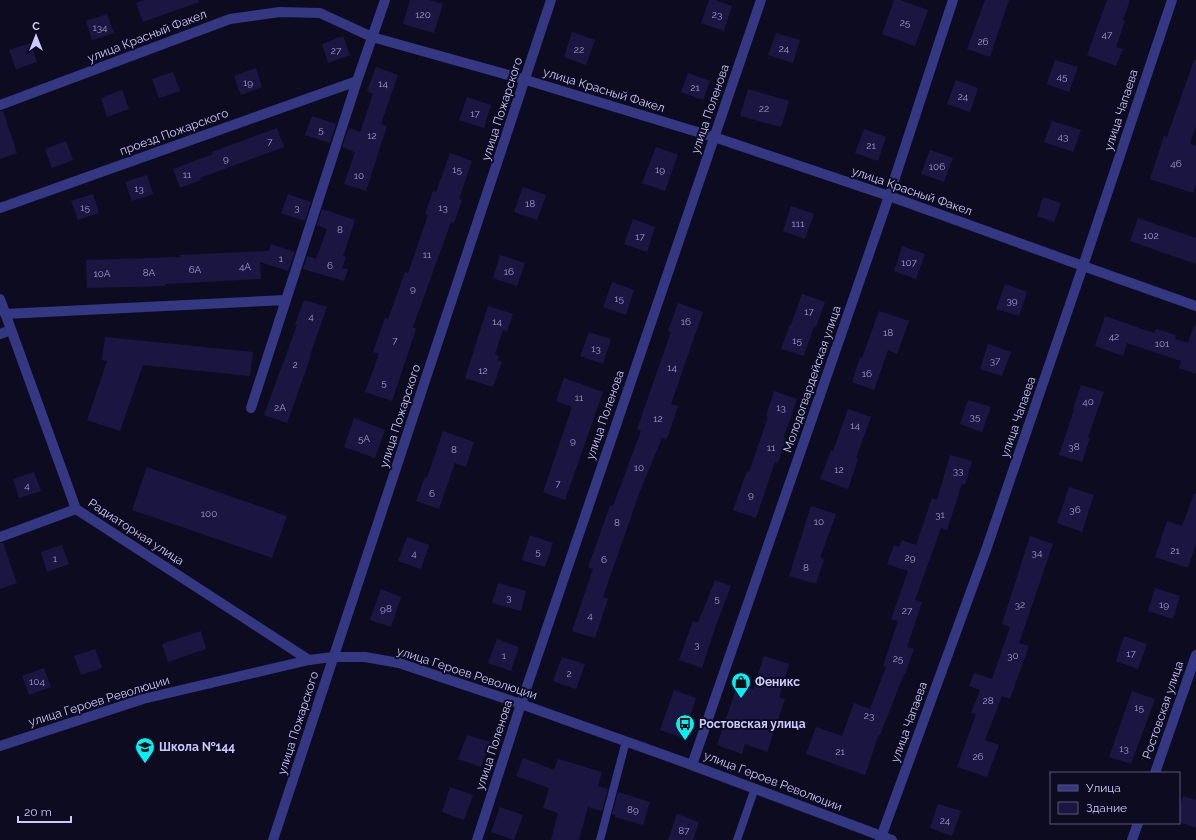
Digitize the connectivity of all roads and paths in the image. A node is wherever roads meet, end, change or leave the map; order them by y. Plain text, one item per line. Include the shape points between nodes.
1 (385, 0) edge
2 (551, 0) edge
3 (760, 0) edge
4 (953, 0) edge
5 (1172, 0) edge
6 (372, 37) junction
7 (526, 80) junction
8 (356, 81) junction
9 (0, 105) edge
10 (714, 137) junction
11 (889, 196) junction
12 (0, 208) edge
13 (1083, 266) junction
14 (0, 299) edge
15 (286, 300) junction
16 (1196, 306) edge
17 (5, 314) junction
18 (11, 330) junction
19 (0, 334) edge
20 (252, 408) dead end
21 (76, 509) junction
22 (0, 537) edge
23 (1196, 655) edge
24 (333, 657) junction
25 (309, 660) junction
26 (521, 704) junction
27 (626, 741) junction
28 (0, 746) edge
29 (692, 765) junction
30 (1156, 772) edge
31 (755, 788) junction
32 (1138, 824) edge
33 (881, 838) edge
34 (273, 840) edge
35 (477, 840) edge
36 (600, 840) edge
37 (738, 840) edge
38 (892, 840) edge
39 (1132, 840) edge

1 - 6 street
2 - 7 street, улица Пожарского
3 - 10 street, улица Поленова
4 - 11 street, Молодогвардейская улица
5 - 13 street, улица Чапаева
6 - 7 street, улица Красный Факел
6 - 8 street
6 - 9 street, улица Красный Факел via 320,13 280,12 230,19
7 - 10 street, улица Красный Факел
7 - 24 street, улица Пожарского
8 - 12 street, проезд Пожарского
8 - 15 street
10 - 11 street, улица Красный Факел
10 - 26 street, улица Поленова
11 - 13 street, улица Красный Факел
11 - 29 street, Молодогвардейская улица
13 - 16 street, улица Красный Факел
13 - 33 street, улица Чапаева via 986,550
14 - 17 street, Радиаторная улица
15 - 17 street
15 - 20 street
17 - 18 street, Радиаторная улица
18 - 19 street
18 - 21 street, Радиаторная улица
21 - 22 street
21 - 25 street, Радиаторная улица
23 - 30 street, Ростовская улица
24 - 25 street, улица Героев Революции
24 - 26 street, улица Героев Революции via 365,657 399,662
24 - 34 street, улица Пожарского
25 - 28 street, улица Героев Революции via 143,698
26 - 27 street, улица Героев Революции
26 - 35 street, улица Поленова
27 - 29 street, улица Героев Революции
27 - 36 lane
29 - 31 street, улица Героев Революции
31 - 33 street, улица Героев Революции
31 - 37 lane
32 - 39 street
33 - 38 street, улица Героев Революции

